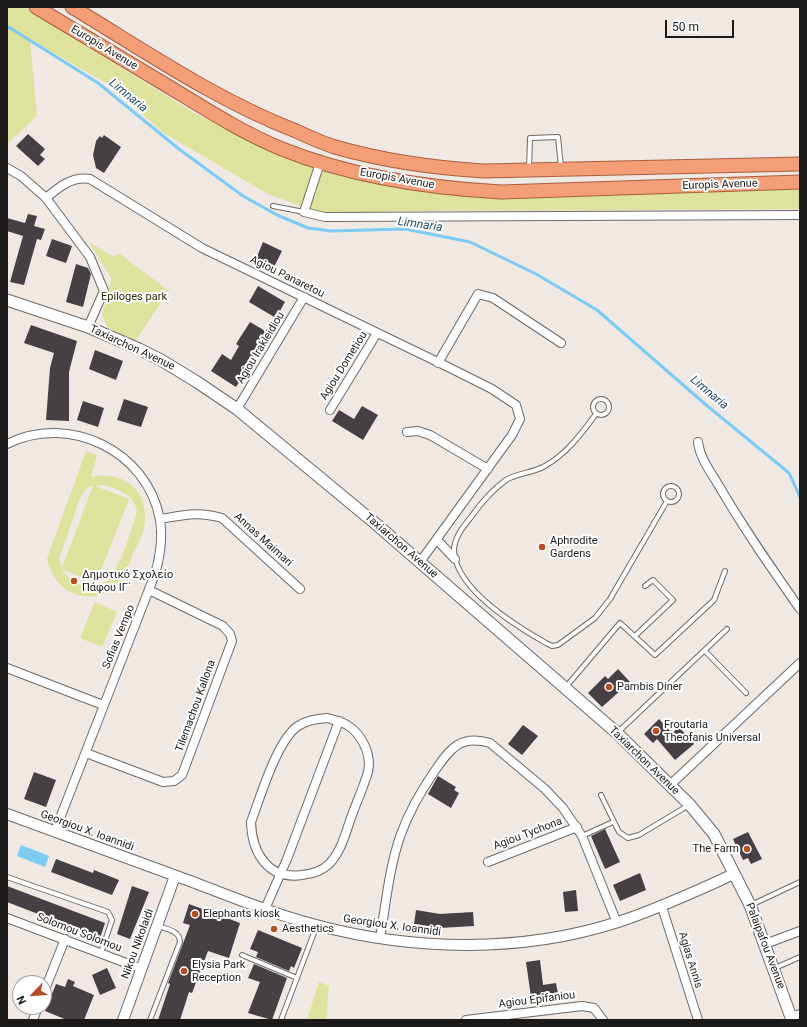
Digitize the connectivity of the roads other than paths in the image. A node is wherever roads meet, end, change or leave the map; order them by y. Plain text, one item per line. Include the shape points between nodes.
1 (36, 7) edge
2 (72, 7) edge
3 (320, 163) junction
4 (800, 164) edge
5 (7, 168) edge
6 (561, 171) junction
7 (529, 172) junction
8 (800, 182) edge
9 (46, 198) junction
10 (273, 206) dead end
11 (304, 212) junction
12 (800, 215) edge
13 (304, 297) junction
14 (7, 300) edge
15 (88, 327) junction
16 (377, 334) junction
17 (560, 343) dead end
18 (438, 363) junction
19 (236, 409) junction
20 (330, 410) dead end
21 (596, 414) junction
22 (407, 432) dead end
23 (698, 442) dead end
24 (7, 444) edge
25 (488, 469) junction
26 (667, 501) junction
27 (160, 519) junction
28 (437, 540) junction
29 (455, 559) junction
30 (420, 562) junction
31 (725, 572) dead end
32 (645, 586) dead end
33 (300, 589) dead end
34 (149, 590) junction
35 (800, 610) edge
36 (728, 629) dead end
37 (635, 636) junction
38 (704, 650) junction
39 (800, 662) edge
40 (7, 668) edge
41 (564, 688) junction
42 (746, 693) dead end
43 (103, 705) junction
44 (339, 721) junction
45 (617, 733) junction
46 (86, 753) junction
47 (670, 785) junction
48 (601, 795) dead end
49 (690, 805) junction
50 (7, 814) edge
51 (614, 822) junction
52 (577, 827) junction
53 (55, 831) junction
54 (582, 836) junction
55 (488, 862) dead end
56 (280, 874) junction
57 (734, 874) junction
58 (175, 876) junction
59 (7, 877) edge
60 (800, 882) edge
61 (750, 905) junction
62 (662, 907) junction
63 (265, 909) junction
64 (7, 918) edge
65 (617, 923) junction
66 (317, 925) junction
67 (158, 926) junction
68 (800, 931) edge
69 (380, 938) junction
70 (65, 939) junction
71 (765, 944) junction
72 (101, 953) junction
73 (242, 955) dead end
74 (800, 957) edge
75 (774, 968) junction
76 (142, 969) junction
77 (51, 975) edge
78 (297, 978) junction
79 (794, 1017) edge
80 (123, 1020) edge
81 (150, 1020) edge
82 (281, 1020) edge
83 (466, 1020) edge
84 (603, 1020) edge
85 (698, 1020) edge

1 - 3 highway, Europis Avenue via 226,122 281,149
2 - 7 highway, Europis Avenue via 209,90 274,122 335,147 444,169
3 - 8 highway, Europis Avenue via 436,186 494,191
3 - 11 street
4 - 6 highway, Europis Avenue
5 - 9 street
6 - 7 highway, Europis Avenue
6 - 7 lane via 558,137 530,138
9 - 13 street, Agiou Panaretou via 73,180 90,179 202,248
9 - 15 street via 90,257 104,291
10 - 11 lane
11 - 12 street via 325,217
13 - 16 street, Agiou Panaretou
13 - 19 street, Agiou Irakleidiou
14 - 15 main road, Taxiarchon Avenue
15 - 19 main road, Taxiarchon Avenue via 161,360
16 - 18 street, Agiou Panaretou
16 - 20 street, Agiou Dometiou
17 - 18 street via 493,298 478,294
18 - 25 street, Agiou Panaretou via 492,389 516,405 520,413 520,419 512,435
19 - 30 main road, Taxiarchon Avenue
21 - 21 lane via 594,402 598,399 606,400 609,405 607,413
21 - 29 lane via 565,451 554,460 531,472 509,478 481,503 456,540
22 - 25 street via 418,431 430,435
23 - 35 street via 702,458 738,519
24 - 27 street, Sofias Vempo via 34,434 60,432 77,434 101,443 125,459 143,480 150,491
25 - 28 street
26 - 26 lane via 664,490 671,486 676,488 679,492 678,498 672,502
26 - 29 lane via 610,599 595,618 558,645 552,646 529,634 492,606 466,580
27 - 33 street, Annas Maimari via 192,513 222,518
27 - 34 street, Sofias Vempo via 160,559
28 - 29 street
28 - 30 street
30 - 41 main road, Taxiarchon Avenue
31 - 37 lane via 714,600 656,655
32 - 37 lane via 652,580 673,600
34 - 43 street, Sofias Vempo
34 - 46 street, Tilemachou Kallona via 223,626 232,641 182,774 174,782 163,782
36 - 38 lane
37 - 41 lane via 620,623
38 - 42 lane
38 - 45 lane
39 - 47 street
40 - 43 street
41 - 45 main road, Taxiarchon Avenue
43 - 46 street, Sofias Vempo
44 - 56 street
44 - 56 street via 327,718 310,720 297,726 285,740 251,822 256,849 263,861
44 - 56 street via 348,725 368,750 368,771 340,850 329,864 314,873 295,876
45 - 47 main road, Taxiarchon Avenue
46 - 53 street, Sofias Vempo
47 - 49 main road, Taxiarchon Avenue
48 - 51 lane
49 - 51 lane via 634,838 623,836
49 - 57 main road, Taxiarchon Avenue via 714,834
50 - 53 street, Georgiou X. Ioannidi
51 - 54 lane
52 - 54 street
52 - 55 street, Agiou Tychona
52 - 69 street via 545,789 490,743 479,740 465,741 453,747 420,794 401,833 392,864
53 - 58 street, Georgiou X. Ioannidi
54 - 65 street
56 - 63 street
57 - 61 main road, Palaipafou Avenue
57 - 62 street, Georgiou X. Ioannidi
58 - 63 street, Georgiou X. Ioannidi
58 - 67 street, Nikou Nikolaidi
59 - 72 lane via 108,912 112,920
60 - 61 lane
61 - 71 main road, Palaipafou Avenue
62 - 65 street, Georgiou X. Ioannidi
62 - 85 street, Agias Annis
63 - 66 street, Georgiou X. Ioannidi
64 - 70 street, Solomou Solomou
65 - 69 street, Georgiou X. Ioannidi via 557,936 485,945 450,946
66 - 69 street, Georgiou X. Ioannidi
66 - 78 lane
67 - 76 street, Nikou Nikolaidi
67 - 81 lane via 176,933 180,942
68 - 71 street
70 - 72 street, Solomou Solomou
70 - 77 street
71 - 75 main road, Palaipafou Avenue
72 - 76 street, Solomou Solomou
73 - 78 lane
74 - 75 lane
75 - 79 main road, Palaipafou Avenue
76 - 80 street, Nikou Nikolaidi
78 - 82 lane
83 - 84 street, Agiou Epifaniou via 582,1006 594,1008

